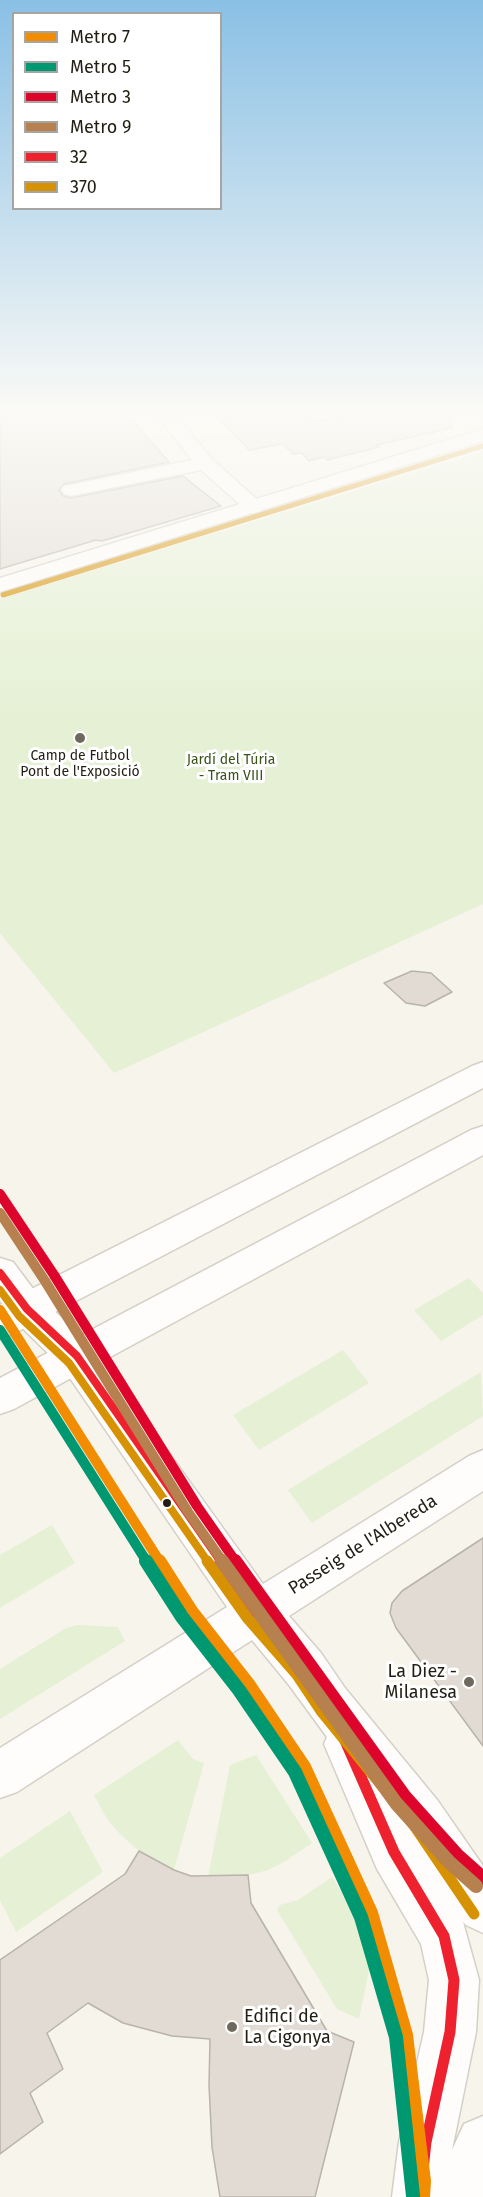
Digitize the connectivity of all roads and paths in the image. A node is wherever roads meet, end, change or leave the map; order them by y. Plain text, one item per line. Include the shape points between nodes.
1 (220, 518) edge
2 (0, 585) edge
3 (483, 1074) edge
4 (483, 1139) edge
5 (0, 1273) edge
6 (14, 1316) edge
7 (77, 1356) junction
8 (0, 1397) edge
9 (483, 1469) edge
10 (256, 1613) junction
11 (329, 1704) junction
12 (0, 1775) edge
13 (483, 1908) edge
14 (483, 2143) edge
15 (420, 2197) edge
16 (460, 2197) edge

1 - 2 street
3 - 6 street
4 - 7 street
5 - 6 street
6 - 7 street
7 - 8 street
7 - 10 street
9 - 10 street, Passeig de l'Albereda
10 - 11 street via 305,1669
10 - 12 street, Passeig de l'Albereda
11 - 13 street via 421,1818
11 - 15 street via 394,1852 444,1936 454,1980 450,2032 426,2142
14 - 16 street

